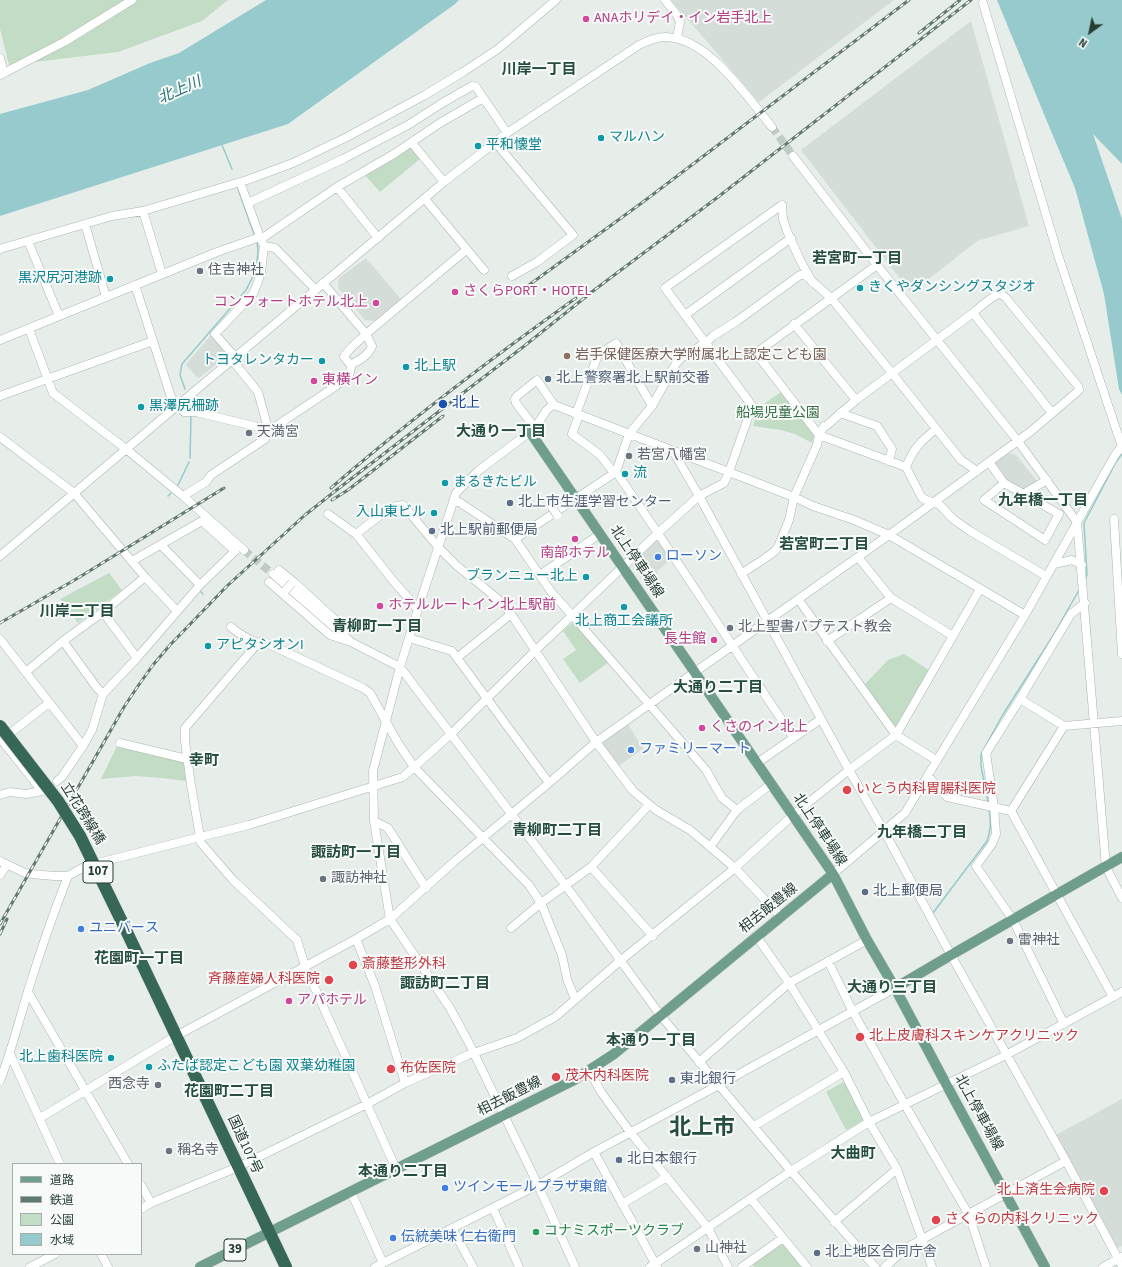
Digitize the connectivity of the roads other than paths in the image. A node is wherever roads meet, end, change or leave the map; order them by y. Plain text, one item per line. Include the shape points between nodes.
1 (132, 0) edge
2 (556, 0) edge
3 (665, 0) edge
4 (983, 3) dead end
5 (677, 38) junction
6 (0, 58) edge
7 (2, 74) edge
8 (483, 98) junction
9 (772, 128) tunnel mouth
10 (507, 132) junction
11 (412, 142) junction
12 (495, 142) junction
13 (793, 156) tunnel mouth
14 (240, 182) junction
15 (444, 182) junction
16 (337, 187) junction
17 (425, 199) junction
18 (248, 203) junction
19 (143, 211) junction
20 (85, 224) junction
21 (378, 238) junction
22 (791, 238) junction
23 (28, 241) junction
24 (264, 246) junction
25 (0, 249) edge
26 (466, 250) junction
27 (877, 265) junction
28 (484, 270) dead end
29 (162, 274) junction
30 (512, 276) dead end
31 (812, 282) junction
32 (323, 284) junction
33 (135, 285) junction
34 (316, 290) junction
35 (106, 297) junction
36 (831, 298) junction
37 (973, 313) junction
38 (685, 315) junction
39 (59, 316) junction
40 (794, 324) junction
41 (29, 329) junction
42 (366, 334) junction
43 (936, 339) junction
44 (0, 340) edge
45 (153, 341) junction
46 (705, 343) junction
47 (233, 359) junction
48 (352, 364) junction
49 (892, 373) junction
50 (47, 378) junction
51 (0, 396) edge
52 (856, 400) junction
53 (554, 405) junction
54 (177, 406) junction
55 (652, 406) junction
56 (840, 413) junction
57 (1052, 413) junction
58 (577, 415) junction
59 (936, 429) junction
60 (270, 430) junction
61 (532, 430) junction
62 (629, 434) junction
63 (819, 435) junction
64 (1017, 440) junction
65 (2, 442) edge
66 (1122, 446) edge
67 (126, 449) junction
68 (673, 450) junction
69 (889, 461) junction
70 (989, 462) junction
71 (906, 467) junction
72 (977, 471) junction
73 (615, 472) junction
74 (729, 472) junction
75 (1046, 480) junction
76 (1004, 483) junction
77 (74, 493) junction
78 (1023, 494) junction
79 (183, 496) junction
80 (699, 496) junction
81 (794, 497) junction
82 (575, 499) junction
83 (454, 501) junction
84 (933, 503) junction
85 (552, 507) dead end
86 (328, 514) dead end
87 (557, 515) dead end
88 (1114, 519) dead end
89 (1077, 522) junction
90 (658, 533) junction
91 (356, 534) junction
92 (600, 534) junction
93 (889, 535) junction
94 (515, 539) junction
95 (161, 545) junction
96 (439, 548) junction
97 (244, 550) tunnel mouth
98 (0, 556) edge
99 (858, 557) junction
100 (132, 561) junction
101 (1054, 564) junction
102 (1082, 565) junction
103 (622, 567) junction
104 (741, 574) junction
105 (540, 575) junction
106 (145, 576) junction
107 (1046, 576) junction
108 (269, 582) tunnel mouth
109 (293, 583) junction
110 (200, 585) junction
111 (980, 588) junction
112 (284, 593) junction
113 (891, 598) junction
114 (798, 599) junction
115 (1085, 602) junction
116 (418, 609) junction
117 (177, 611) junction
118 (102, 612) junction
119 (511, 614) junction
120 (572, 615) junction
121 (1025, 615) junction
122 (767, 621) junction
123 (231, 627) dead end
124 (953, 636) junction
125 (410, 638) junction
126 (0, 640) edge
127 (63, 641) junction
128 (828, 641) junction
129 (351, 642) junction
130 (258, 644) junction
131 (732, 646) junction
132 (535, 650) junction
133 (1122, 654) edge
134 (137, 658) junction
135 (457, 658) junction
136 (400, 667) junction
137 (26, 672) junction
138 (694, 672) junction
139 (103, 694) junction
140 (487, 699) junction
141 (1020, 700) junction
142 (49, 703) junction
143 (649, 705) junction
144 (821, 719) junction
145 (386, 721) junction
146 (1122, 721) edge
147 (1094, 724) junction
148 (0, 726) edge
149 (1064, 726) junction
150 (451, 734) junction
151 (896, 735) junction
152 (794, 738) junction
153 (1, 740) edge
154 (596, 742) junction
155 (120, 743) dead end
156 (83, 746) junction
157 (187, 759) junction
158 (936, 760) junction
159 (757, 763) junction
160 (414, 767) junction
161 (849, 770) junction
162 (928, 776) junction
163 (57, 781) dead end
164 (549, 783) junction
165 (772, 784) junction
166 (373, 786) junction
167 (0, 794) edge
168 (649, 804) junction
169 (994, 807) junction
170 (737, 810) junction
171 (1011, 811) junction
172 (511, 814) junction
173 (793, 815) junction
174 (374, 821) junction
175 (884, 831) junction
176 (200, 837) junction
177 (483, 837) junction
178 (710, 847) junction
179 (1122, 857) edge
180 (3, 863) edge
181 (591, 867) junction
182 (1106, 867) junction
183 (736, 868) junction
184 (833, 874) junction
185 (0, 875) edge
186 (68, 876) junction
187 (566, 886) junction
188 (426, 888) junction
189 (1056, 894) junction
190 (1122, 898) edge
191 (541, 903) junction
192 (781, 917) junction
193 (390, 919) junction
194 (1013, 920) junction
195 (124, 926) joint
196 (511, 928) dead end
197 (652, 936) junction
198 (757, 936) junction
199 (356, 939) junction
200 (867, 940) junction
201 (951, 955) junction
202 (620, 961) junction
203 (828, 961) junction
204 (305, 966) junction
205 (789, 983) junction
206 (895, 988) junction
207 (28, 992) junction
208 (1122, 992) edge
209 (1113, 997) junction
210 (575, 999) junction
211 (853, 1012) junction
212 (660, 1016) junction
213 (1064, 1024) junction
214 (819, 1031) junction
215 (176, 1036) junction
216 (474, 1053) junction
217 (10, 1054) junction
218 (1006, 1055) junction
219 (699, 1062) junction
220 (589, 1070) junction
221 (844, 1072) junction
222 (0, 1082) edge
223 (405, 1083) junction
224 (946, 1084) junction
225 (719, 1085) junction
226 (86, 1091) junction
227 (367, 1104) junction
228 (905, 1105) junction
229 (505, 1115) junction
230 (40, 1118) junction
231 (869, 1122) junction
232 (754, 1126) junction
233 (630, 1132) junction
234 (594, 1152) junction
235 (1066, 1161) junction
236 (60, 1163) edge
237 (127, 1163) edge
238 (238, 1167) junction
239 (396, 1169) junction
240 (897, 1169) junction
241 (791, 1171) junction
242 (667, 1178) junction
243 (538, 1185) junction
244 (142, 1187) edge
245 (351, 1192) junction
246 (1006, 1194) junction
247 (751, 1199) junction
248 (152, 1203) junction
249 (622, 1204) junction
250 (142, 1208) edge
251 (493, 1208) junction
252 (969, 1215) junction
253 (834, 1222) junction
254 (452, 1228) junction
255 (708, 1228) junction
256 (270, 1232) junction
257 (783, 1238) junction
258 (922, 1239) junction
259 (53, 1255) edge
260 (102, 1255) edge
261 (1121, 1260) edge
262 (392, 1263) edge
263 (379, 1265) edge
264 (654, 1266) edge
265 (30, 1267) edge
266 (108, 1267) edge
267 (200, 1267) edge
268 (286, 1267) edge
269 (473, 1267) edge
270 (518, 1267) edge
271 (575, 1267) edge
272 (728, 1267) edge
273 (742, 1267) edge
274 (807, 1267) edge
275 (875, 1267) edge
276 (885, 1267) edge
277 (932, 1267) edge
278 (986, 1267) edge
279 (1046, 1267) edge
280 (1103, 1267) edge

1 - 7 street via 64,42
2 - 14 street via 498,49 425,94 345,138 287,165
3 - 5 street via 677,14 680,22
4 - 66 street via 1058,255
5 - 9 street via 706,53 727,71
5 - 10 street via 651,39 639,45
6 - 7 street
8 - 10 street
8 - 11 street
8 - 18 street via 476,87 472,86 408,125 343,159
10 - 12 street
11 - 15 street
11 - 16 street
12 - 15 street
12 - 30 street via 573,235 537,262
13 - 27 street
14 - 18 street
14 - 19 street
15 - 17 street
16 - 21 street
16 - 24 street via 261,238
17 - 21 street
17 - 26 street
18 - 29 street via 260,237
19 - 20 street
19 - 29 street
20 - 23 street
20 - 35 street
21 - 32 street
22 - 31 street
22 - 38 street
22 - 38 street via 783,219 782,205 665,288
23 - 25 street
23 - 39 street
24 - 34 street via 275,248
24 - 47 street via 261,272 252,294 215,334
26 - 28 street
26 - 42 street
27 - 36 street
27 - 43 street
29 - 33 street
31 - 36 street
31 - 46 street via 804,275 800,275
32 - 34 street
32 - 42 street
33 - 35 street
33 - 45 street
34 - 47 street
35 - 39 street
36 - 40 street
36 - 49 street
37 - 43 street
37 - 57 street
37 - 57 street via 989,298 1000,293 1076,383 1076,393
38 - 46 street
39 - 41 street
40 - 52 street
40 - 63 street via 756,352
41 - 44 street
41 - 50 street
42 - 48 street via 372,346 371,350
42 - 48 street via 344,357
43 - 49 street
43 - 64 street
45 - 50 street
45 - 54 street via 171,397
46 - 55 street via 680,359
46 - 74 street via 753,407
47 - 54 street
47 - 60 street via 258,392
48 - 60 street via 349,375 336,386
49 - 52 street
49 - 59 street
50 - 51 street
50 - 67 street via 53,393
52 - 56 street
53 - 58 street
53 - 61 street via 546,411
53 - 61 street via 537,380 517,396 516,403
54 - 60 street via 184,412 196,412
54 - 67 street
55 - 58 street via 616,343 598,355
55 - 62 street
56 - 63 street via 824,426
56 - 69 street via 877,426 892,448
57 - 64 street
58 - 62 street
58 - 73 street via 572,434 600,455
59 - 71 street via 919,443
59 - 72 street via 961,460
60 - 79 street via 264,439
61 - 82 main road, 北上停車場線
61 - 83 street via 478,471 456,493
62 - 68 street
62 - 73 street
63 - 69 street
63 - 81 street via 817,446
64 - 70 street
64 - 75 street
65 - 77 street
66 - 89 street
67 - 77 street
67 - 79 street
68 - 74 street
68 - 80 street
69 - 71 street
70 - 72 street
70 - 76 street
71 - 84 street via 922,498
72 - 84 street
73 - 82 street
73 - 90 street
74 - 80 street via 724,483
74 - 81 street
75 - 78 street
75 - 89 street
76 - 78 street
76 - 78 street via 984,500 1045,540 1059,514
77 - 98 street
77 - 100 street
79 - 97 street
80 - 90 street
80 - 104 street
81 - 93 street
81 - 104 street via 789,520 778,547
82 - 92 main road, 北上停車場線
82 - 94 street
83 - 94 street
83 - 96 street
84 - 93 street
84 - 107 street via 939,504 953,519 970,531
85 - 87 street, bridge
86 - 91 street
88 - 133 street
89 - 101 street
89 - 102 street
90 - 103 street
90 - 131 street
91 - 96 street via 391,507 404,505
91 - 116 street
92 - 103 main road, 北上停車場線
92 - 105 street
93 - 99 street
93 - 111 street
94 - 105 street
95 - 100 street
95 - 110 street
95 - 110 street via 202,521 235,551
96 - 116 street
96 - 119 street via 498,599
99 - 113 street
99 - 114 street
100 - 106 street
101 - 102 street via 1072,560
101 - 107 street
102 - 115 street
103 - 120 street
103 - 138 main road, 北上停車場線
104 - 122 street
105 - 120 street
106 - 117 street
106 - 118 street
107 - 121 street
108 - 112 street
109 - 112 street, bridge
109 - 129 street via 349,633
109 - 129 street via 276,572
110 - 117 street
111 - 121 street
111 - 124 street
112 - 129 street via 330,635
113 - 124 street
113 - 128 street
114 - 122 street
114 - 128 street
115 - 141 street via 1071,614
115 - 147 street
116 - 125 street
117 - 134 street
118 - 127 street
118 - 134 street
119 - 132 street
119 - 135 street
120 - 132 street
120 - 143 street
121 - 158 street
122 - 131 street
122 - 144 street
123 - 130 street
124 - 151 street
125 - 135 street via 452,651
125 - 136 street
126 - 137 street
127 - 137 street
127 - 139 street
128 - 151 street
129 - 136 street
130 - 145 street via 262,641 363,688 370,693
130 - 157 street via 185,728
131 - 138 street
131 - 152 street
132 - 140 street
132 - 154 street
134 - 139 street
135 - 140 street
136 - 145 street
136 - 150 street
137 - 142 street
138 - 143 street
138 - 159 main road, 北上停車場線
139 - 156 street via 92,730
140 - 150 street
140 - 164 street
141 - 149 street
141 - 169 street via 986,753
142 - 153 street
142 - 156 street
143 - 154 street
143 - 170 street via 706,770 722,798
144 - 152 street
144 - 161 street
145 - 160 street
145 - 166 street via 373,771
146 - 147 street
147 - 149 street
147 - 182 street
148 - 195 highway, 立花跨線橋 / 107, bridge via 58,801 80,836
149 - 171 street
150 - 160 street
150 - 172 street
151 - 158 street
151 - 161 street
152 - 159 street
153 - 167 street via 42,791
154 - 164 street
154 - 168 street via 633,791
155 - 157 street
156 - 163 street
157 - 176 street
158 - 162 street
159 - 165 main road, 北上停車場線
160 - 166 street via 403,777
160 - 177 street
161 - 173 street
161 - 175 street
162 - 169 street via 947,797
162 - 175 street via 905,813
164 - 172 street
165 - 170 street
165 - 173 main road, 北上停車場線
166 - 174 street
166 - 176 street via 249,825
168 - 178 street via 690,830
168 - 181 street
169 - 171 street
169 - 194 street via 996,834 976,866
170 - 178 street
171 - 189 street
172 - 177 street
172 - 187 street
173 - 183 street
173 - 184 main road, 北上停車場線
174 - 188 street via 388,828
174 - 193 street
175 - 184 street
175 - 201 street
176 - 186 street via 86,866
176 - 204 street via 201,843 233,880 297,940
177 - 188 street
177 - 191 street via 529,886
178 - 183 street
179 - 182 main road
180 - 185 street
180 - 186 street via 32,874
181 - 187 street
181 - 197 street
182 - 189 main road
182 - 190 street
183 - 192 street
183 - 197 street
184 - 192 main road, 相去飯豊線
184 - 200 main road, 北上停車場線
186 - 207 street via 54,910
187 - 191 street
187 - 202 street
188 - 193 street
189 - 194 main road
189 - 209 street
191 - 196 street
191 - 210 street via 562,955 567,979
192 - 198 main road, 相去飯豊線
193 - 199 street
193 - 216 street via 450,1008
194 - 201 main road
194 - 213 street
195 - 215 highway, 国道107号 / 107
197 - 202 street
198 - 205 street
198 - 212 main road, 相去飯豊線
199 - 204 street
199 - 223 street via 375,986
200 - 203 street
200 - 206 main road, 北上停車場線
201 - 206 main road
201 - 218 street
202 - 210 street
202 - 212 street
203 - 205 street
203 - 211 street
204 - 215 street
204 - 227 street
205 - 214 street
205 - 219 street
206 - 211 street
206 - 224 main road, 北上停車場線
207 - 217 street
207 - 226 street
208 - 209 street
209 - 213 street
210 - 216 street via 554,1017 517,1038
211 - 214 street
211 - 228 street
212 - 219 street
212 - 220 main road, 相去飯豊線 via 614,1054
213 - 218 street
214 - 221 street
214 - 225 street
215 - 226 street
215 - 238 highway, 国道107号 / 107
216 - 223 street
216 - 229 street
217 - 222 street
217 - 230 street
218 - 224 street
218 - 235 street
219 - 225 street
220 - 229 main road, 相去飯豊線
220 - 233 street via 601,1092
221 - 231 street
221 - 232 street
223 - 227 street
224 - 228 street
224 - 246 main road, 北上停車場線
225 - 232 street
225 - 233 street
226 - 230 street
226 - 237 street
227 - 238 street
227 - 239 street
228 - 231 street
228 - 252 street
229 - 239 main road, 相去飯豊線
229 - 243 street
230 - 236 street
231 - 240 street
231 - 241 street
232 - 241 street
233 - 234 street
233 - 242 street
234 - 243 street
234 - 249 street
235 - 246 street
235 - 261 street
238 - 248 street
238 - 256 highway, 国道107号 / 107
239 - 245 main road, 相去飯豊線
240 - 253 street
240 - 258 street
241 - 247 street
241 - 253 street
242 - 249 street
242 - 255 street
243 - 251 street
243 - 271 street
244 - 248 street
245 - 256 main road, 相去飯豊線
245 - 263 street
246 - 252 street
246 - 279 main road, 北上停車場線
247 - 255 street
247 - 257 street
248 - 250 street
249 - 264 street
251 - 254 street
251 - 270 street
252 - 258 street
252 - 278 street
253 - 275 street
254 - 262 street
254 - 269 street
255 - 264 street
255 - 272 street
256 - 267 main road, 39
256 - 268 highway, 国道107号 / 107
257 - 273 street
257 - 274 street
258 - 276 street via 906,1248
258 - 277 street
259 - 265 street
260 - 266 street
261 - 280 street
262 - 263 street

